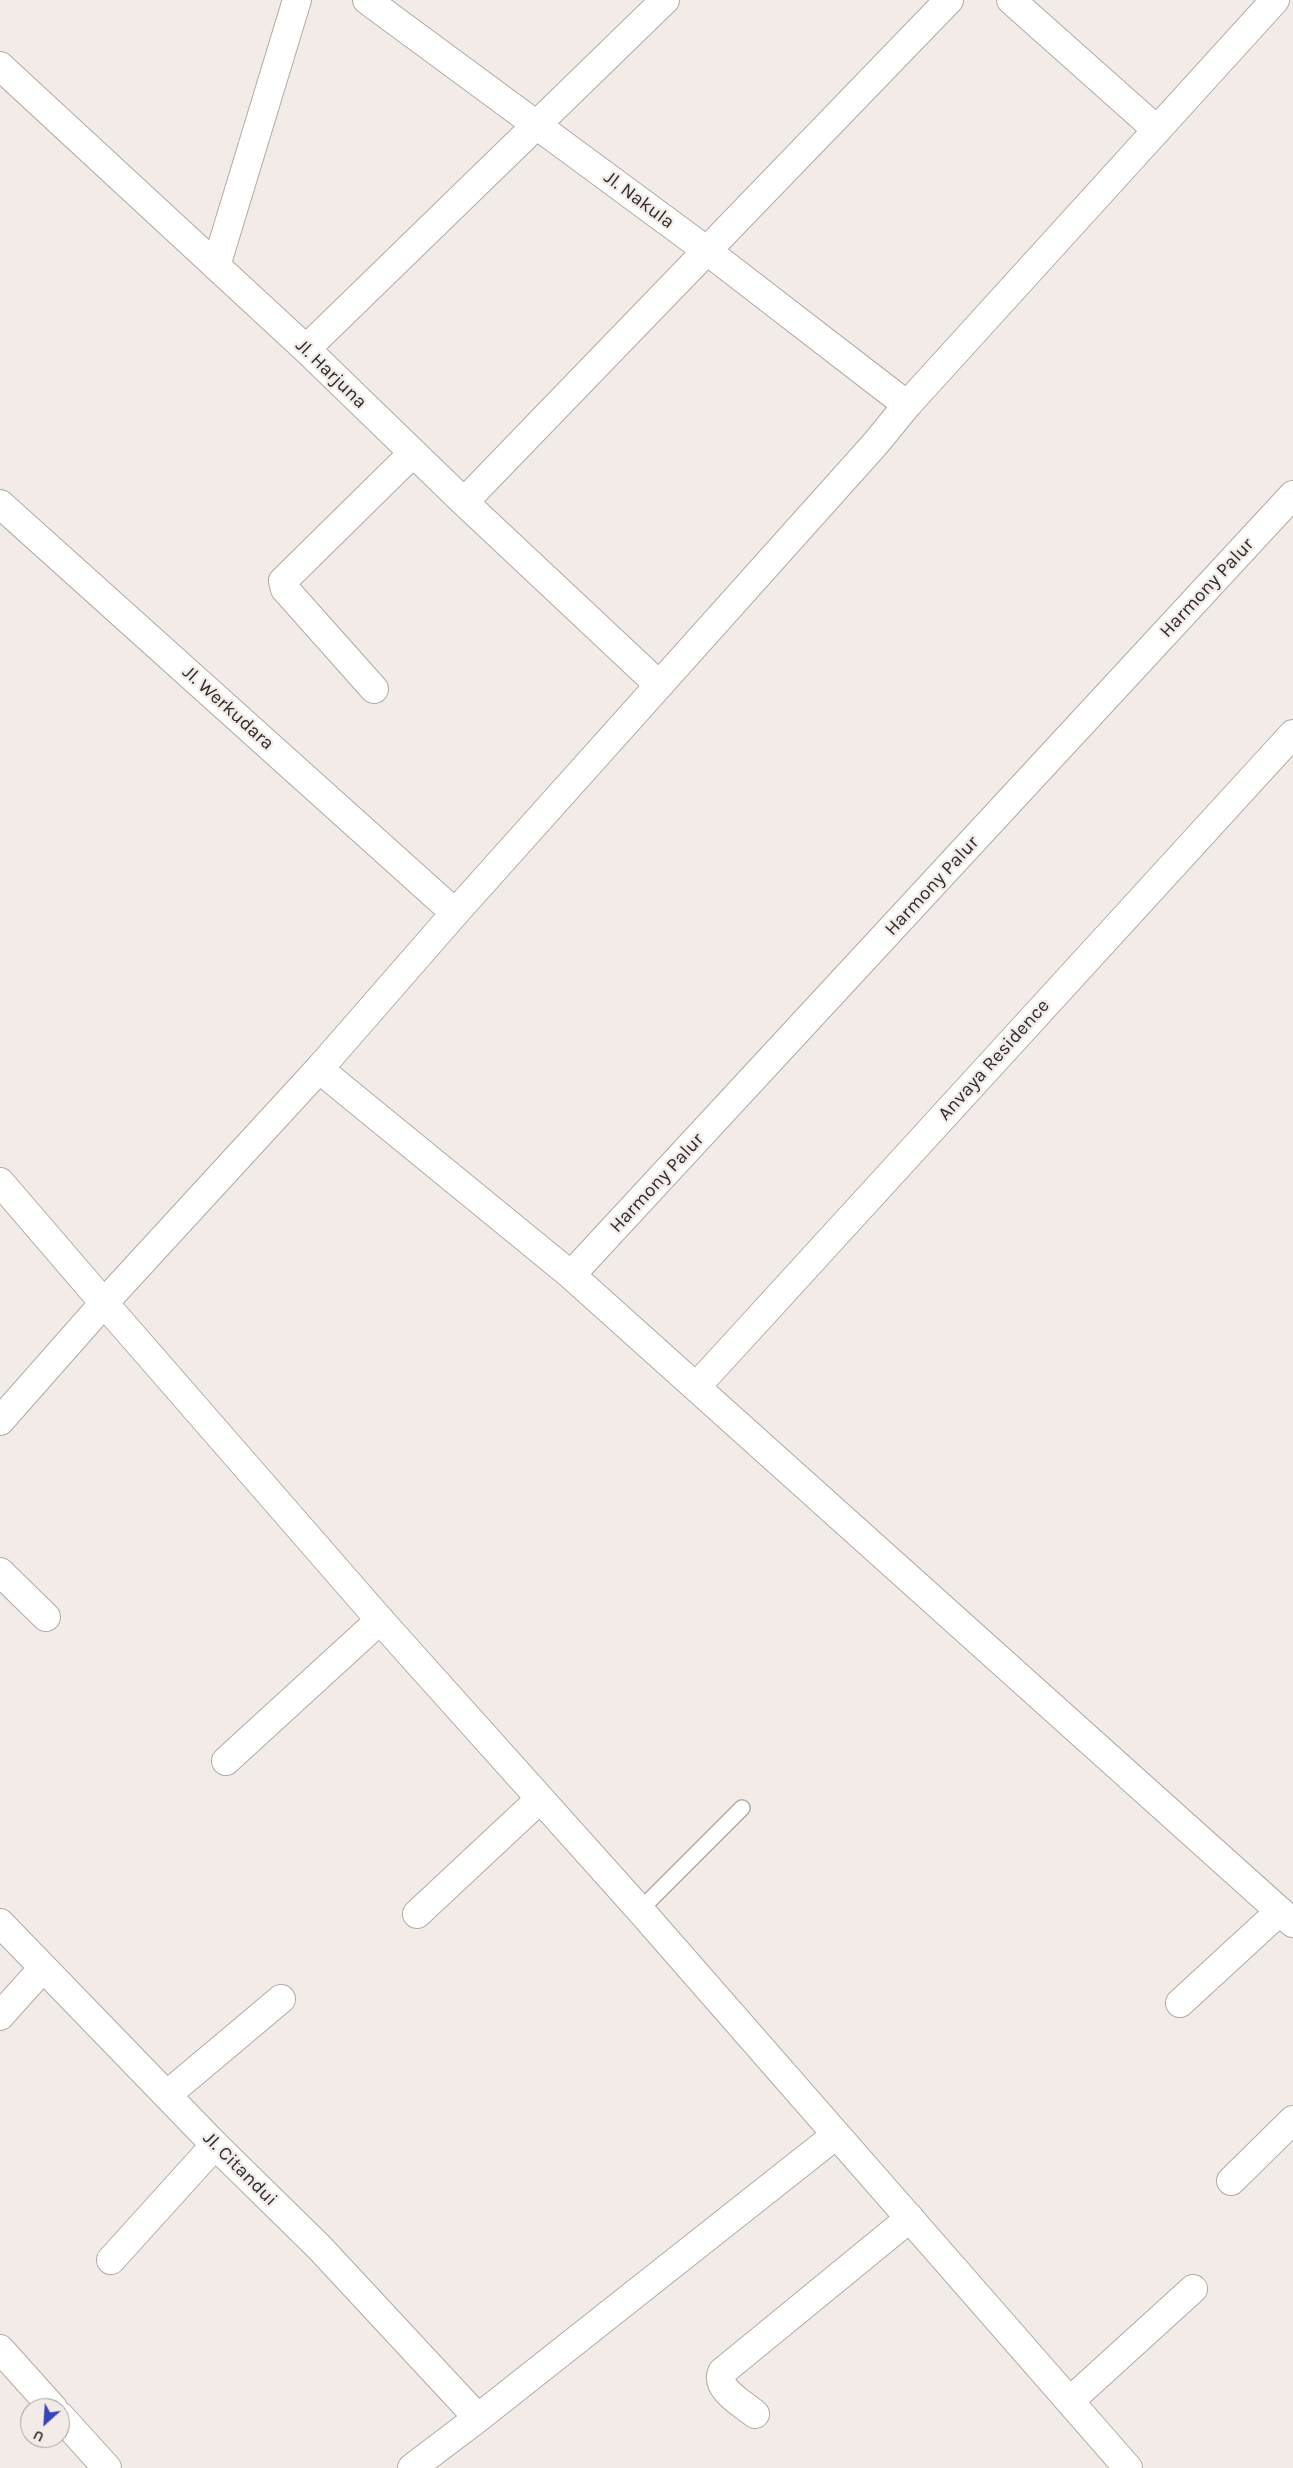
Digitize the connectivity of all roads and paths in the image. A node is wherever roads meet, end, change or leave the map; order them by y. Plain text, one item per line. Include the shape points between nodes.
1 (297, 0) edge
2 (665, 0) edge
3 (949, 0) edge
4 (1011, 0) edge
5 (1274, 0) edge
6 (375, 2) edge
7 (0, 66) edge
8 (537, 124) junction
9 (1157, 130) junction
10 (706, 250) junction
11 (216, 266) junction
12 (306, 349) junction
13 (907, 405) junction
14 (413, 453) junction
15 (1293, 495) edge
16 (464, 502) junction
17 (0, 504) edge
18 (659, 685) junction
19 (374, 689) dead end
20 (1293, 734) edge
21 (455, 913) junction
22 (319, 1069) junction
23 (0, 1182) edge
24 (571, 1276) junction
25 (104, 1303) junction
26 (696, 1387) junction
27 (0, 1421) edge
28 (0, 1572) edge
29 (46, 1617) dead end
30 (380, 1620) junction
31 (226, 1761) dead end
32 (539, 1800) junction
33 (742, 1808) dead end
34 (640, 1910) junction
35 (417, 1914) dead end
36 (1286, 1917) edge
37 (0, 1923) edge
38 (43, 1968) junction
39 (281, 1999) dead end
40 (1180, 2003) dead end
41 (0, 2016) edge
42 (168, 2094) junction
43 (1293, 2120) edge
44 (836, 2134) junction
45 (216, 2145) junction
46 (1231, 2181) dead end
47 (910, 2218) junction
48 (111, 2260) dead end
49 (1193, 2289) dead end
50 (0, 2349) edge
51 (44, 2398) edge
52 (1071, 2400) junction
53 (755, 2414) dead end
54 (478, 2418) junction
55 (70, 2427) edge
56 (107, 2468) edge
57 (412, 2468) edge
58 (1128, 2468) edge

1 - 11 street
2 - 8 street
3 - 10 street
4 - 9 street
5 - 9 street
6 - 8 street, Jl. Nakula
7 - 11 street, Jl. Harjuna
8 - 10 street, Jl. Nakula
8 - 12 street
9 - 13 street
10 - 13 street, Jl. Nakula
10 - 16 street
11 - 12 street, Jl. Harjuna
12 - 14 street, Jl. Harjuna
13 - 18 street
14 - 16 street, Jl. Harjuna
14 - 19 street via 282,581 285,590
15 - 24 street, Harmony Palur
16 - 18 street, Jl. Harjuna
17 - 21 street, Jl. Werkudara
18 - 21 street
20 - 26 street, Anvaya Residence
21 - 22 street
22 - 24 street
22 - 25 street
23 - 25 street
24 - 26 street
25 - 27 street
25 - 30 street
26 - 36 street
28 - 29 street
30 - 31 street
30 - 32 street
32 - 34 street
32 - 35 street
33 - 34 lane
34 - 44 street
36 - 40 street
37 - 38 street, Jl. Citandui
38 - 41 street
38 - 42 street, Jl. Citandui
39 - 42 street
42 - 45 street, Jl. Citandui
43 - 46 street
44 - 47 street
44 - 54 street
45 - 48 street
45 - 54 street, Jl. Citandui via 319,2248
47 - 52 street
47 - 53 street via 722,2372 722,2386
49 - 52 street
50 - 51 street
52 - 58 street
54 - 57 street
55 - 56 street

